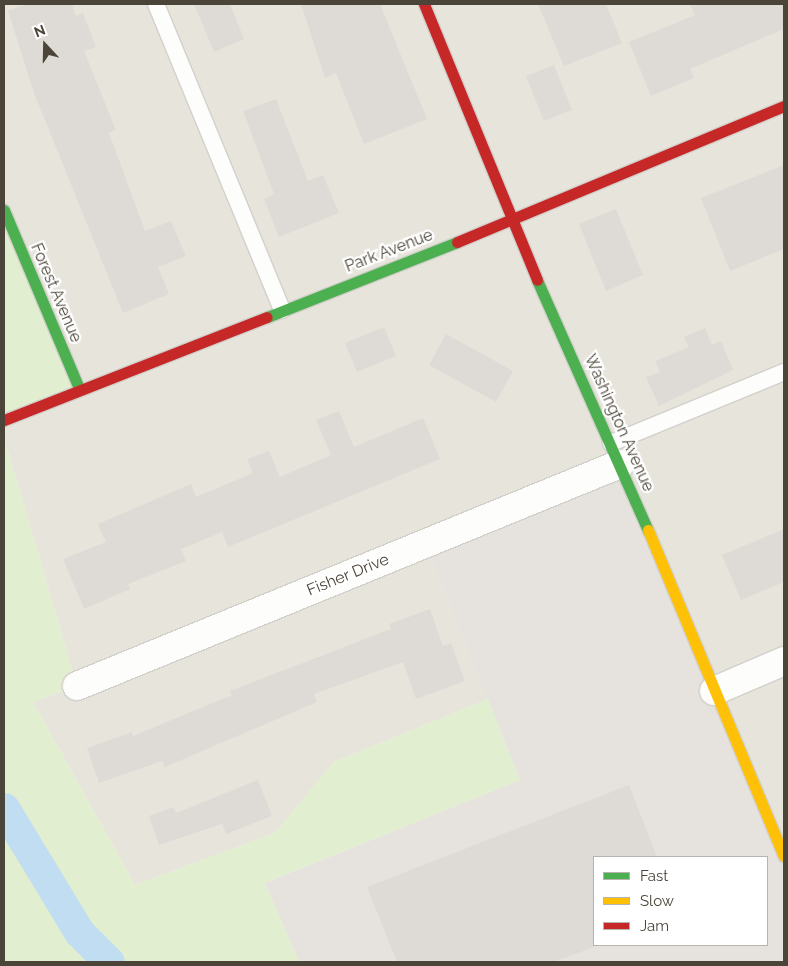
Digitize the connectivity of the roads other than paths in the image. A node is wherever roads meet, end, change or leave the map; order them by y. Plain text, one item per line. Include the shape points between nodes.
1 (156, 4) edge
2 (424, 4) edge
3 (784, 106) edge
4 (4, 210) edge
5 (511, 221) junction
6 (282, 310) junction
7 (784, 372) edge
8 (79, 388) junction
9 (4, 420) edge
10 (616, 453) junction
11 (784, 662) edge
12 (77, 686) dead end
13 (714, 691) junction
14 (784, 856) edge

1 - 6 lane
2 - 5 street, Washington Avenue
3 - 5 street, Park Avenue
4 - 8 street, Forest Avenue
5 - 6 street, Park Avenue
5 - 10 street, Washington Avenue
6 - 8 street, Park Avenue
7 - 10 lane
8 - 9 street, Park Avenue
10 - 12 street, Fisher Drive
10 - 13 street, Washington Avenue
11 - 13 street
13 - 14 street, Washington Avenue

